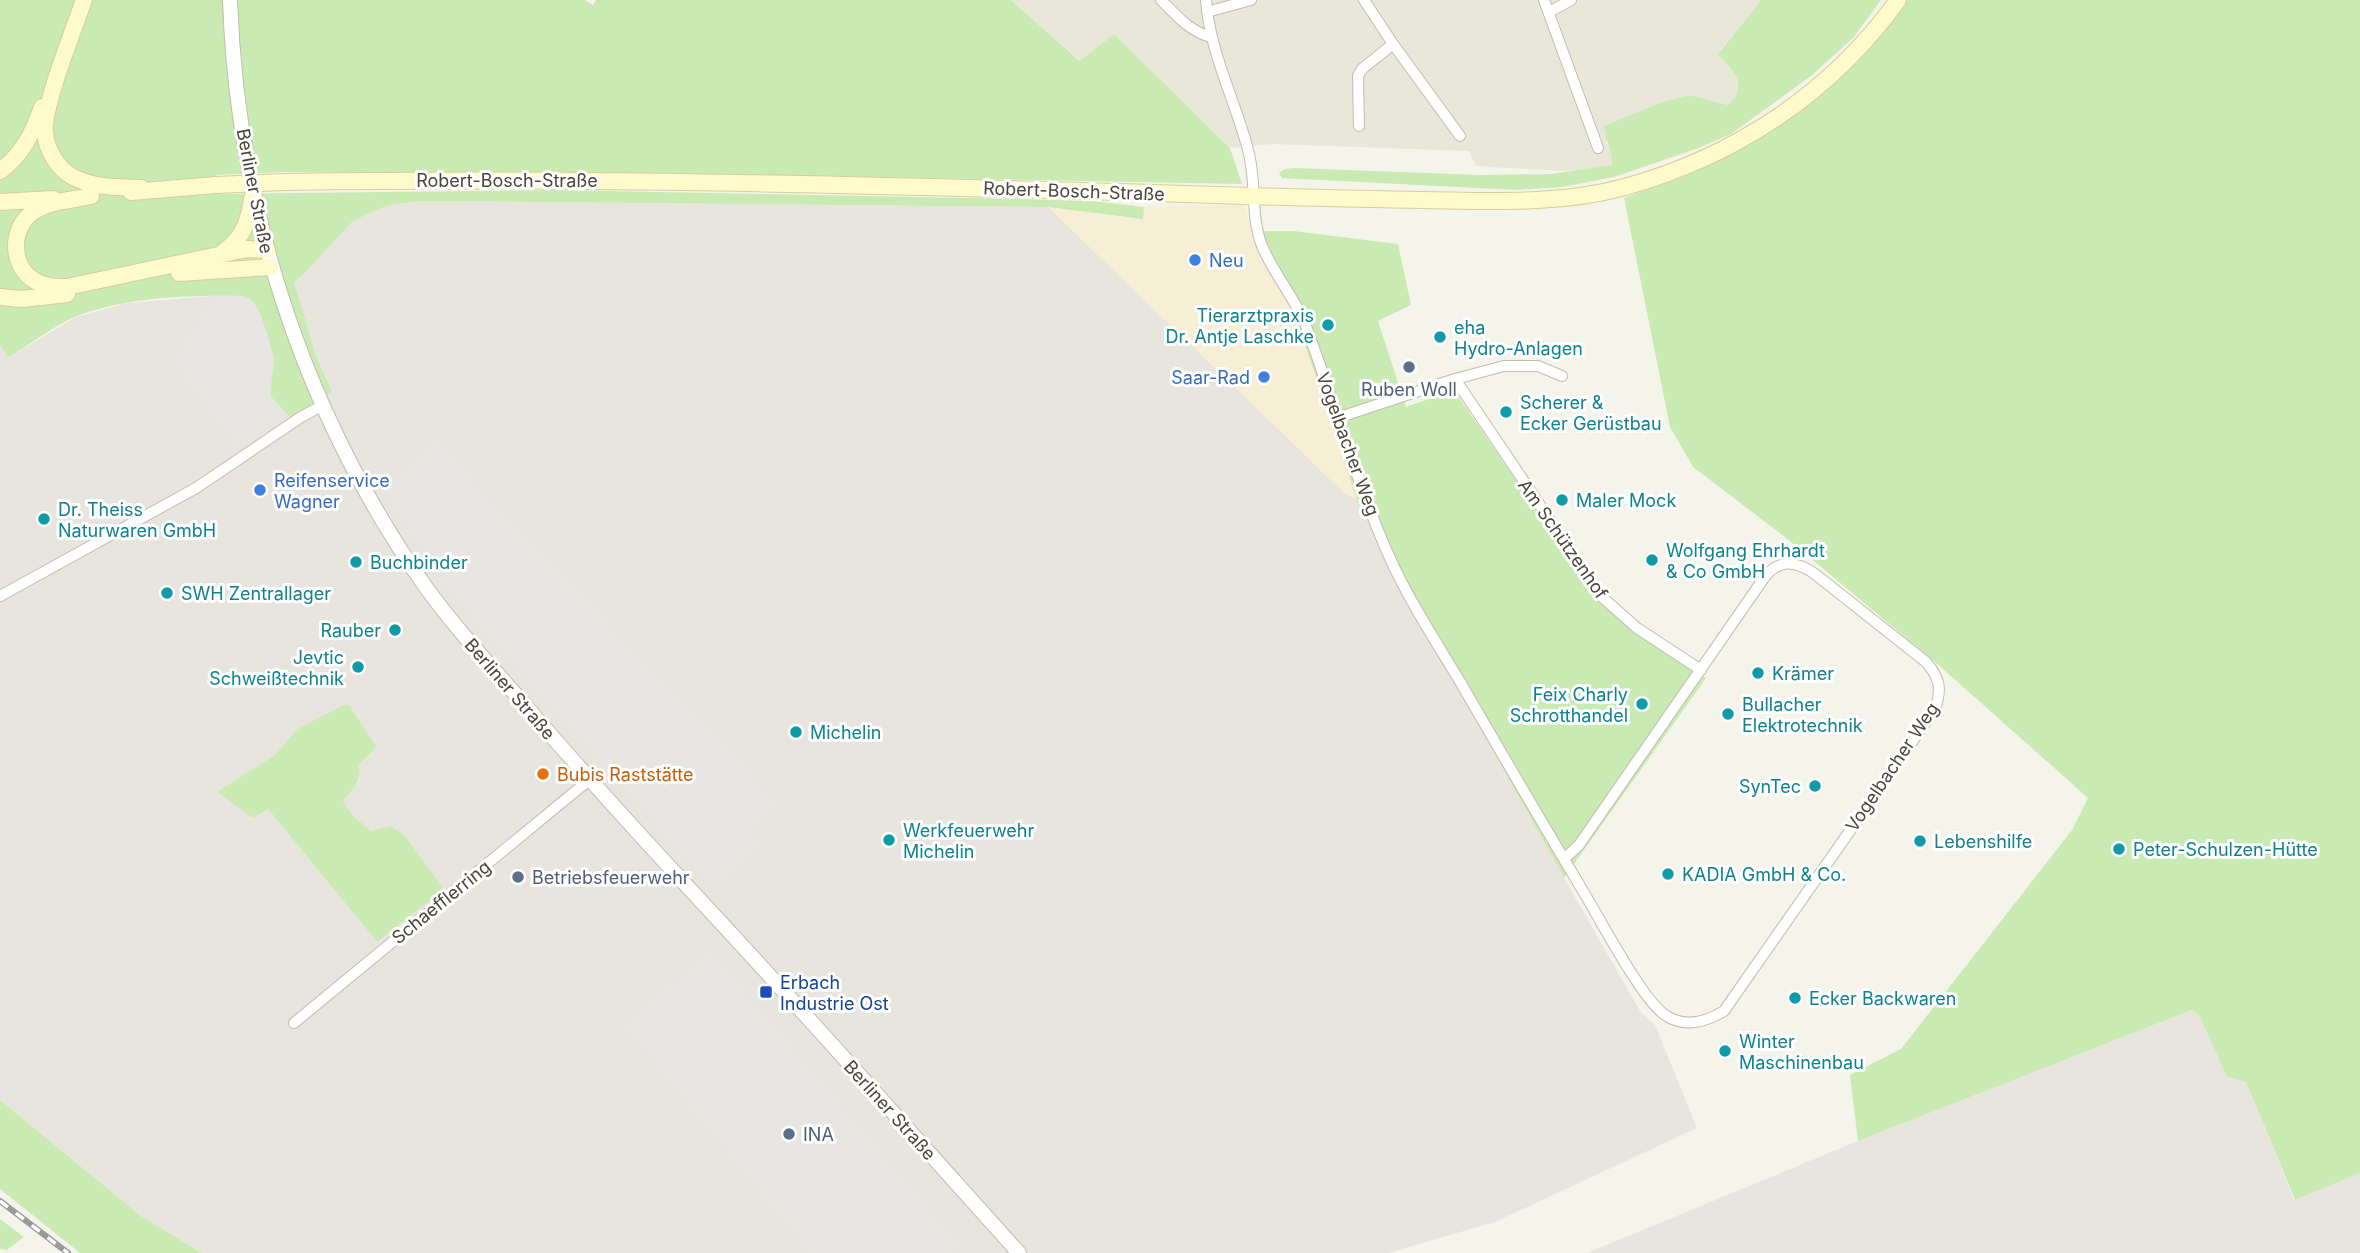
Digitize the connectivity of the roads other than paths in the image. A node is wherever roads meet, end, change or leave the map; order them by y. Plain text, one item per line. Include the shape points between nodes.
1 (76, 0) edge
2 (84, 0) edge
3 (230, 0) edge
4 (1161, 0) edge
5 (1206, 0) edge
6 (1251, 0) edge
7 (1544, 0) edge
8 (1571, 0) edge
9 (1898, 0) edge
10 (1367, 1) edge
11 (1207, 12) junction
12 (1549, 12) junction
13 (1211, 37) junction
14 (1393, 44) junction
15 (44, 111) junction
16 (1359, 126) dead end
17 (1460, 136) dead end
18 (1598, 148) dead end
19 (0, 171) edge
20 (184, 187) junction
21 (141, 188) junction
22 (0, 192) edge
23 (253, 194) junction
24 (92, 196) junction
25 (1253, 196) junction
26 (0, 202) edge
27 (267, 250) junction
28 (219, 255) junction
29 (270, 267) junction
30 (0, 297) edge
31 (1562, 376) dead end
32 (1455, 379) junction
33 (323, 405) junction
34 (1337, 418) junction
35 (0, 596) edge
36 (1701, 670) junction
37 (589, 780) junction
38 (1564, 859) junction
39 (294, 1023) dead end
40 (1019, 1253) edge

1 - 15 main road
2 - 15 main road
3 - 23 street, Berliner Straße via 236,83
4 - 13 street via 1188,27
5 - 11 street, Vogelbacher Weg
6 - 11 street
7 - 12 street
8 - 12 street
9 - 25 main road, Robert-Bosch-Straße via 1853,55 1792,108 1728,148 1646,180 1581,196 1506,202
10 - 14 street
11 - 13 street, Vogelbacher Weg
12 - 18 street
13 - 25 street, Vogelbacher Weg via 1248,148
14 - 16 street via 1358,76
14 - 17 street
15 - 19 main road via 18,155
15 - 21 main road via 49,148 65,172 94,184
20 - 21 main road, Robert-Bosch-Straße
20 - 24 main road, Robert-Bosch-Straße
20 - 25 main road, Robert-Bosch-Straße, bridge via 616,180
21 - 22 main road, Robert-Bosch-Straße
23 - 27 street, Berliner Straße
23 - 28 main road via 244,231
24 - 26 main road, Robert-Bosch-Straße
24 - 28 main road via 43,206 21,224 17,254 23,271 34,281 67,287
25 - 34 street, Vogelbacher Weg via 1262,246 1300,311
27 - 28 main road
27 - 29 street, Berliner Straße
29 - 30 main road via 179,273 49,297
29 - 33 street, Berliner Straße
31 - 32 street via 1521,365
32 - 34 street
32 - 36 street, Am Schützenhof via 1602,597 1637,628
33 - 35 street via 195,488
33 - 37 street, Berliner Straße via 369,498 425,586
34 - 38 street, Vogelbacher Weg via 1400,576
36 - 38 street, Vogelbacher Weg
36 - 38 street, Vogelbacher Weg via 1769,571 1797,563 1926,662 1938,676 1940,695 1935,709 1738,994 1713,1018 1681,1021 1656,1007
37 - 39 street, Schaefflerring
37 - 40 street, Berliner Straße

